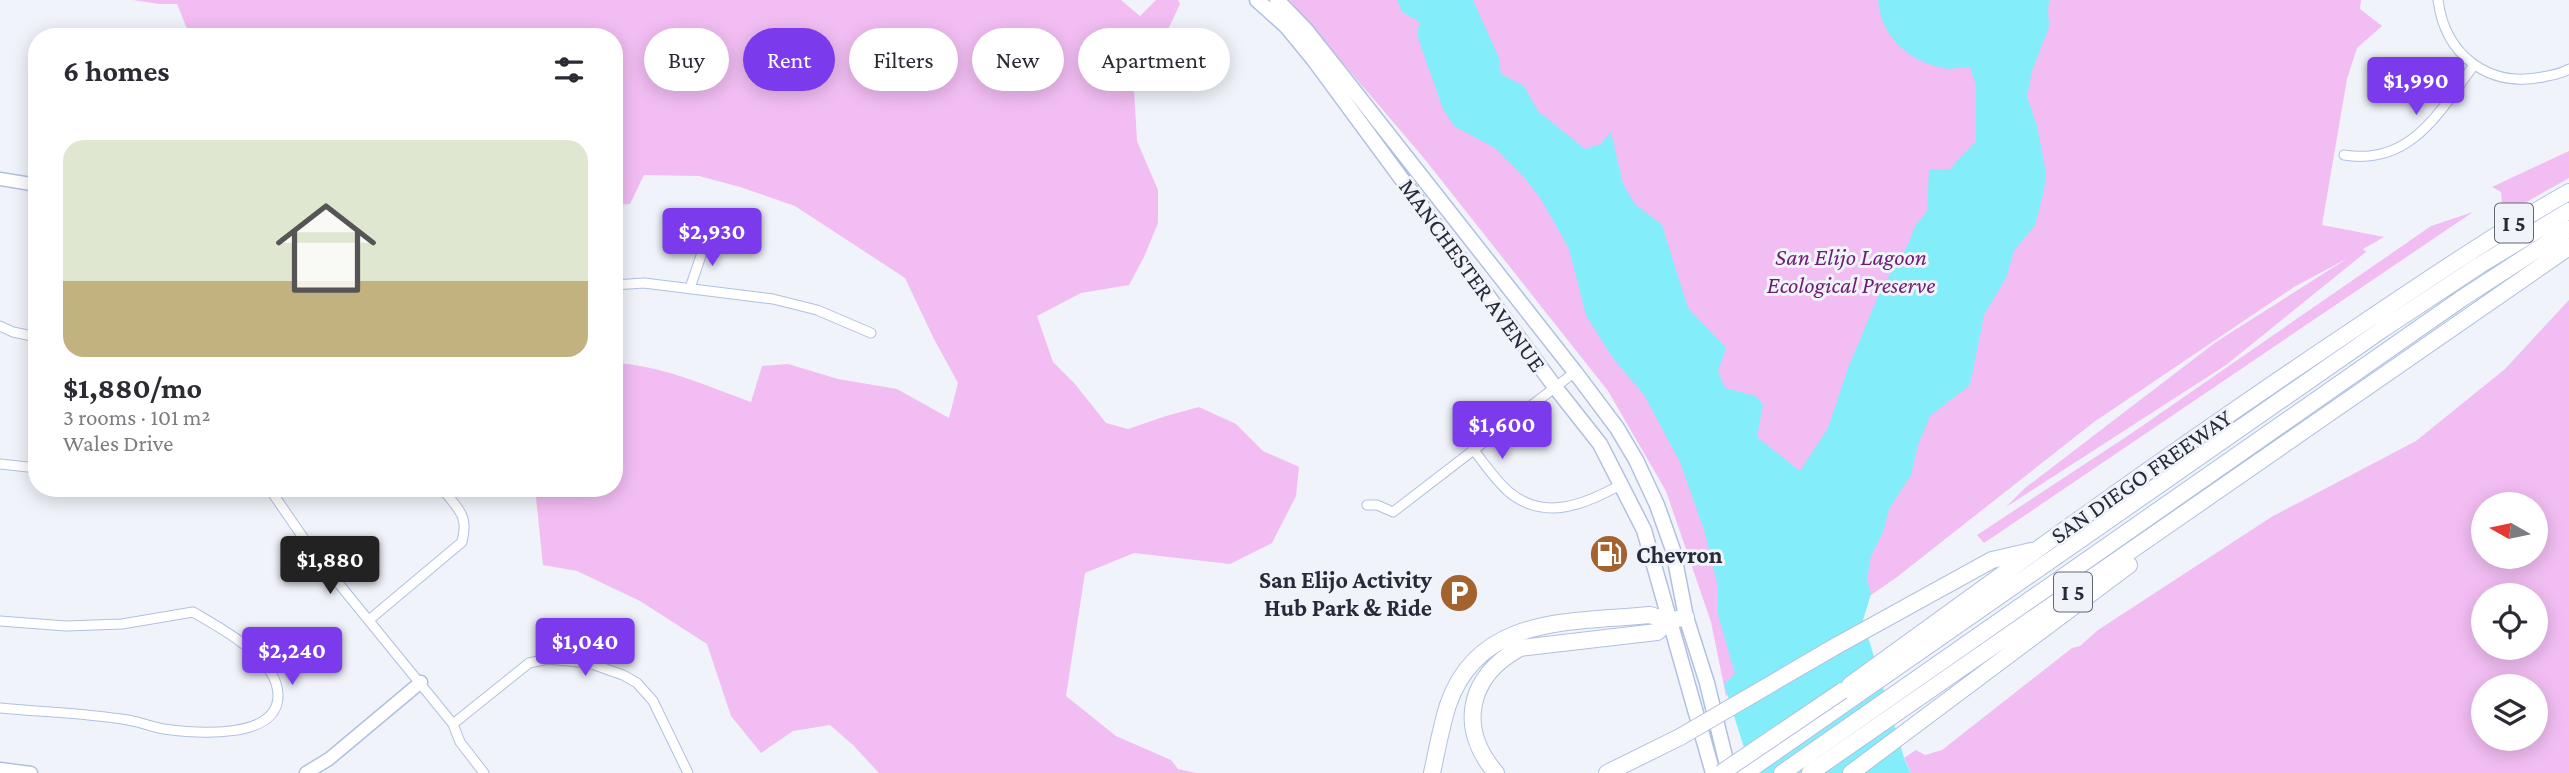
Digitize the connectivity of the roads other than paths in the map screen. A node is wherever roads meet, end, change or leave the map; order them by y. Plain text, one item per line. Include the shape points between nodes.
1 (1256, 0) edge
2 (1277, 0) edge
3 (2438, 0) edge
4 (2474, 65) junction
5 (2569, 69) edge
6 (2344, 155) dead end
7 (0, 179) edge
8 (28, 184) edge
9 (2569, 192) edge
10 (2569, 211) edge
11 (2569, 229) edge
12 (707, 238) dead end
13 (2569, 247) edge
14 (623, 284) edge
15 (690, 288) junction
16 (0, 326) edge
17 (871, 333) dead end
18 (28, 335) edge
19 (1575, 372) junction
20 (1555, 387) junction
21 (2290, 443) junction
22 (1473, 449) junction
23 (0, 464) edge
24 (28, 467) edge
25 (1622, 484) junction
26 (275, 497) edge
27 (449, 497) edge
28 (1367, 505) dead end
29 (2037, 550) junction
30 (1686, 617) junction
31 (369, 620) junction
32 (0, 621) edge
33 (1669, 621) junction
34 (1904, 653) junction
35 (421, 682) junction
36 (0, 708) edge
37 (453, 724) junction
38 (0, 769) edge
39 (31, 773) edge
40 (306, 773) edge
41 (484, 773) edge
42 (688, 773) edge
43 (1432, 773) edge
44 (1496, 773) edge
45 (1607, 773) edge
46 (1713, 773) edge
47 (1721, 773) edge
48 (1729, 773) edge
49 (1745, 773) edge
50 (1782, 773) edge
51 (1811, 773) edge
52 (1851, 773) edge

1 - 20 main road, MANCHESTER AVENUE via 1287,27 1314,60
2 - 19 main road, MANCHESTER AVENUE via 1306,30
3 - 4 street via 2448,36
4 - 5 street via 2501,78 2528,80
4 - 6 street via 2433,121 2411,142 2389,153
7 - 8 street
9 - 29 highway, SAN DIEGO FREEWAY / I 5 via 2508,226
10 - 34 highway via 2383,328
11 - 50 highway via 2461,299
12 - 15 street
13 - 21 highway, I 5
14 - 15 street
15 - 17 street via 773,299 817,310
16 - 18 street
19 - 20 street
19 - 30 main road, MANCHESTER AVENUE via 1617,428 1657,505 1673,550
20 - 22 street
20 - 25 main road, MANCHESTER AVENUE via 1600,444
21 - 51 highway, I 5
21 - 52 highway
22 - 25 street via 1509,492 1537,507 1570,508
22 - 28 street via 1393,512
23 - 24 street
25 - 33 main road, MANCHESTER AVENUE via 1644,530
26 - 31 street
27 - 31 street via 466,525 462,542
29 - 34 highway, SAN DIEGO FREEWAY / I 5
29 - 45 highway, bridge via 1992,559 1680,737
30 - 33 highway
30 - 48 main road, MANCHESTER AVENUE
31 - 35 street
32 - 36 street via 122,624 193,612 256,652 276,684 278,697 275,709 257,725 205,733 161,729 130,720
33 - 43 highway via 1653,615 1534,627 1508,635 1478,655 1461,678 1449,703
33 - 44 highway via 1657,632 1520,648 1501,658 1484,677 1474,703 1473,724 1476,744
33 - 46 main road, MANCHESTER AVENUE
34 - 47 highway, SAN DIEGO FREEWAY / I 5, bridge
34 - 49 highway
35 - 37 street
35 - 40 street
37 - 41 street via 460,742
37 - 42 street via 529,663 548,659 589,663 636,682 653,701
38 - 39 street

